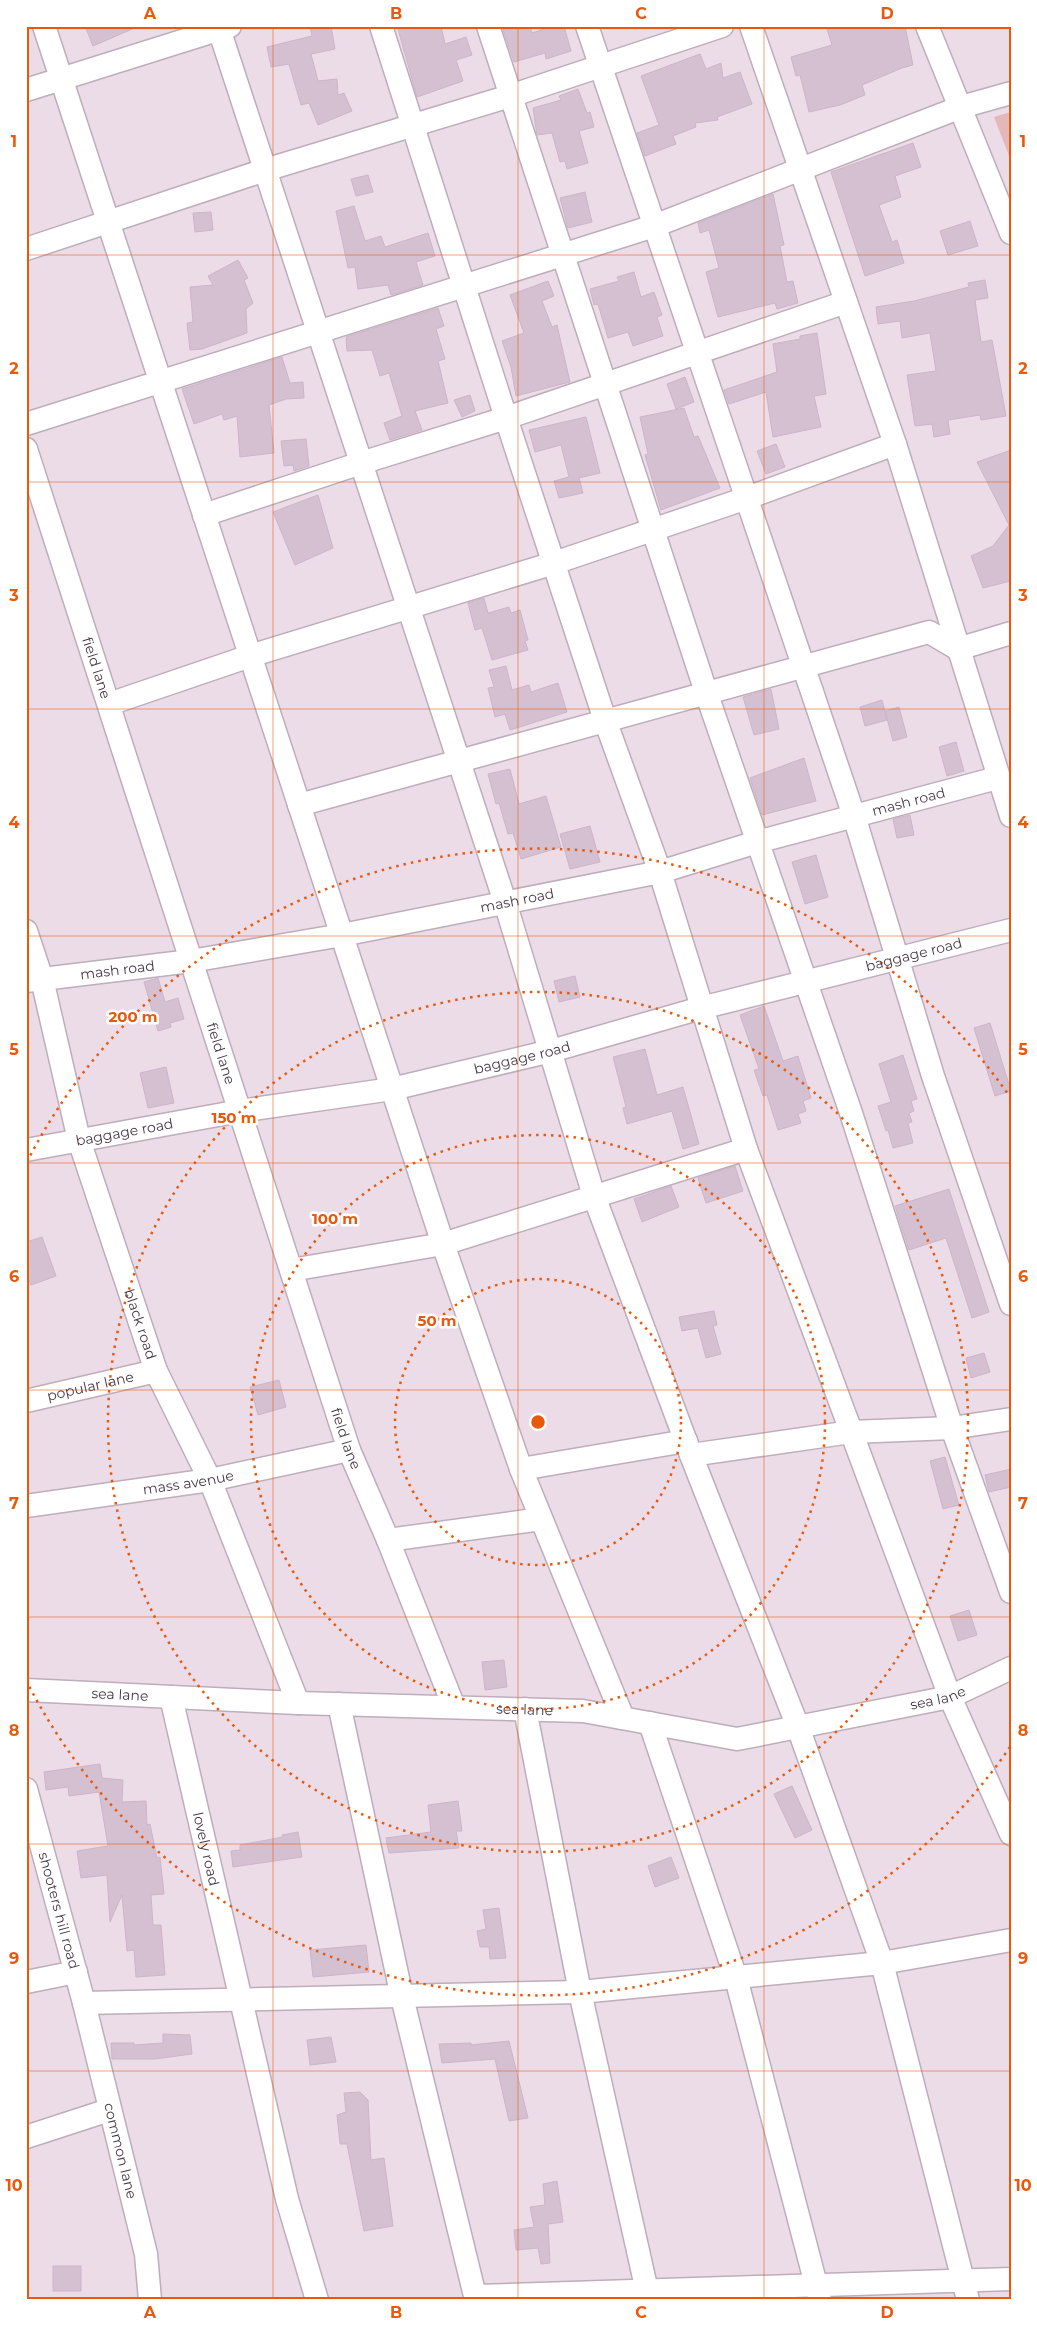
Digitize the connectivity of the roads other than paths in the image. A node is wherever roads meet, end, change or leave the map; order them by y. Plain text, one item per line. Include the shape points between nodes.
1 (44, 26) edge
2 (380, 26) edge
3 (488, 26) edge
4 (587, 26) edge
5 (722, 26) edge
6 (751, 26) edge
7 (927, 26) edge
8 (222, 27) edge
9 (600, 66) junction
10 (62, 79) junction
11 (26, 90) edge
12 (1011, 93) edge
13 (510, 96) junction
14 (961, 107) junction
15 (413, 126) junction
16 (265, 170) junction
17 (801, 170) junction
18 (108, 222) junction
19 (654, 226) junction
20 (1011, 233) edge
21 (26, 249) edge
22 (563, 256) junction
23 (465, 286) junction
24 (846, 302) junction
25 (318, 333) junction
26 (697, 352) junction
27 (161, 383) junction
28 (605, 385) junction
29 (506, 418) junction
30 (26, 424) edge
31 (895, 444) junction
32 (26, 449) edge
33 (361, 463) junction
34 (747, 498) junction
35 (204, 515) junction
36 (652, 529) junction
37 (554, 563) junction
38 (408, 608) junction
39 (1011, 633) edge
40 (958, 649) junction
41 (250, 656) junction
42 (804, 667) junction
43 (706, 692) junction
44 (109, 704) junction
45 (605, 720) junction
46 (458, 761) junction
47 (1006, 797) edge
48 (299, 805) junction
49 (854, 816) junction
50 (758, 842) junction
51 (660, 872) junction
52 (504, 902) junction
53 (26, 930) edge
54 (1011, 930) edge
55 (342, 935) junction
56 (897, 957) junction
57 (191, 961) junction
58 (34, 980) edge
59 (806, 981) junction
60 (701, 1008) junction
61 (551, 1051) junction
62 (392, 1089) junction
63 (240, 1111) junction
64 (79, 1140) junction
65 (746, 1149) junction
66 (26, 1150) edge
67 (594, 1196) junction
68 (443, 1244) junction
69 (291, 1270) junction
70 (1011, 1304) edge
71 (156, 1371) junction
72 (26, 1401) edge
73 (1011, 1418) edge
74 (952, 1428) junction
75 (850, 1432) junction
76 (688, 1448) junction
77 (349, 1450) junction
78 (521, 1469) junction
79 (210, 1480) junction
80 (26, 1506) edge
81 (541, 1519) junction
82 (388, 1540) junction
83 (1011, 1592) edge
84 (1011, 1668) edge
85 (26, 1690) edge
86 (171, 1697) junction
87 (950, 1697) junction
88 (298, 1703) junction
89 (339, 1704) junction
90 (454, 1707) junction
91 (525, 1709) junction
92 (623, 1718) junction
93 (650, 1723) junction
94 (798, 1727) junction
95 (26, 1789) edge
96 (1011, 1834) edge
97 (1011, 1940) edge
98 (882, 1963) junction
99 (76, 1972) junction
100 (736, 1978) junction
101 (26, 1982) edge
102 (580, 1992) junction
103 (402, 1998) junction
104 (242, 2001) junction
105 (84, 2004) junction
106 (109, 2110) junction
107 (26, 2137) edge
108 (1011, 2279) edge
109 (966, 2290) edge
110 (819, 2293) edge
111 (647, 2295) edge
112 (476, 2298) edge
113 (150, 2300) edge
114 (317, 2300) edge

1 - 10 street
2 - 15 street
3 - 13 street
4 - 9 street
5 - 9 street
6 - 17 street
7 - 14 street
8 - 10 street
8 - 16 street
9 - 13 street
9 - 19 street
10 - 11 street
10 - 18 street
12 - 14 street
13 - 15 street
13 - 22 street
14 - 17 street
14 - 20 street
15 - 16 street
15 - 23 street
16 - 18 street
16 - 25 street
17 - 19 street
17 - 24 street
18 - 21 street
18 - 27 street
19 - 22 street
19 - 26 street
22 - 23 street
22 - 28 street
23 - 25 street
23 - 29 street
24 - 26 street
24 - 31 street
25 - 27 street
25 - 33 street
26 - 28 street
26 - 34 street
27 - 30 street
27 - 35 street
28 - 29 street
28 - 36 street
29 - 33 street
29 - 37 street
31 - 34 street
31 - 40 street
32 - 44 street, field lane
33 - 35 street
33 - 38 street
34 - 36 street
34 - 42 street
35 - 41 street
36 - 37 street
36 - 43 street
37 - 38 street
37 - 45 street
38 - 41 street
38 - 46 street
39 - 40 street
40 - 42 street via 929,632
40 - 47 street
41 - 44 street
41 - 48 street
42 - 43 street
42 - 49 street
43 - 45 street
43 - 50 street
44 - 57 street, field lane
45 - 46 street
45 - 51 street
46 - 48 street
46 - 52 street
47 - 49 street, mash road
48 - 55 street
49 - 50 street, mash road
49 - 56 street
50 - 51 street, mash road
50 - 59 street
51 - 52 street, mash road
51 - 60 street
52 - 55 street, mash road
52 - 61 street
53 - 58 street, black road
54 - 56 street, baggage road
55 - 57 street, mash road
55 - 62 street
56 - 59 street, baggage road
56 - 70 street via 933,1076
57 - 58 street, mash road
57 - 63 street, field lane
58 - 64 street, black road
59 - 60 street, baggage road
59 - 74 street
60 - 61 street, baggage road
60 - 65 street
61 - 62 street, baggage road
61 - 67 street
62 - 63 street, baggage road
62 - 68 street
63 - 64 street, baggage road
63 - 69 street, field lane
64 - 66 street, baggage road
64 - 71 street, black road
65 - 67 street
65 - 75 street
67 - 68 street
67 - 76 street
68 - 69 street
68 - 78 street
69 - 77 street, field lane
71 - 72 street, popular lane
71 - 79 street, black road
73 - 74 street
74 - 75 street
74 - 83 street
75 - 76 street
75 - 87 street
76 - 78 street
76 - 94 street
77 - 79 street, mass avenue
77 - 82 street, field lane
78 - 81 street
79 - 80 street, mass avenue
79 - 88 street, black road
81 - 82 street
81 - 92 street
82 - 90 street, field lane
84 - 87 street, sea lane
85 - 86 street, sea lane
86 - 88 street, sea lane
86 - 104 street, lovely road
87 - 94 street, sea lane
87 - 96 street
88 - 89 street, sea lane
89 - 90 street, sea lane
89 - 103 street
90 - 91 street, sea lane
91 - 92 street, sea lane via 583,1711
91 - 102 street
92 - 93 street, sea lane
93 - 94 street, sea lane via 737,1740
93 - 100 street
94 - 98 street
95 - 99 street, shooters hill road
97 - 98 street
98 - 100 street
98 - 109 street
99 - 101 street
99 - 105 street, shooters hill road
100 - 102 street
100 - 110 street
102 - 103 street
102 - 111 street
103 - 104 street
103 - 112 street
104 - 105 street
104 - 114 street, lovely road via 287,2199
105 - 106 street, common lane
106 - 107 street
106 - 113 street, common lane via 146,2254
108 - 109 street
109 - 110 street
110 - 111 street
111 - 112 street

